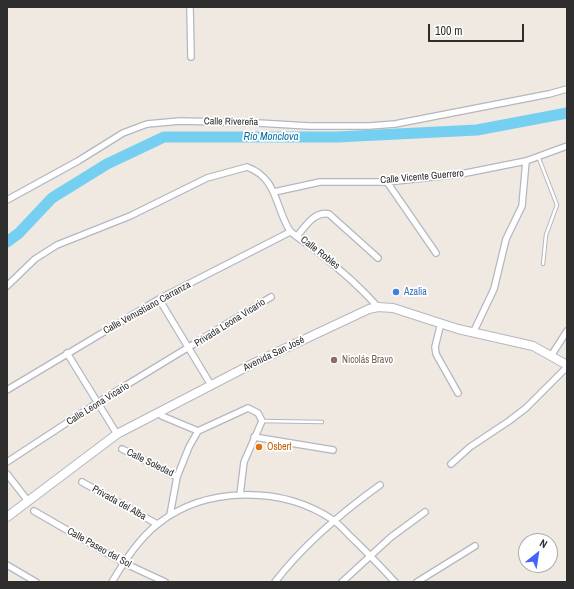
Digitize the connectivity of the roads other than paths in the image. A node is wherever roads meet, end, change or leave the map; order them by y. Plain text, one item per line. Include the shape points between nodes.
1 (190, 7) edge
2 (191, 57) dead end
3 (567, 89) edge
4 (567, 146) edge
5 (538, 155) junction
6 (526, 161) junction
7 (387, 182) junction
8 (274, 192) junction
9 (7, 200) edge
10 (290, 232) junction
11 (297, 236) junction
12 (436, 253) dead end
13 (378, 258) dead end
14 (543, 264) dead end
15 (7, 286) edge
16 (271, 297) dead end
17 (159, 299) junction
18 (378, 307) junction
19 (441, 323) junction
20 (567, 331) edge
21 (473, 333) junction
22 (189, 348) junction
23 (67, 353) junction
24 (551, 356) junction
25 (567, 366) edge
26 (211, 385) junction
27 (7, 390) edge
28 (458, 393) dead end
29 (97, 403) junction
30 (162, 416) dead end
31 (262, 421) junction
32 (322, 422) dead end
33 (198, 431) junction
34 (117, 434) junction
35 (254, 437) junction
36 (122, 449) dead end
37 (333, 450) dead end
38 (7, 462) edge
39 (451, 464) dead end
40 (7, 474) edge
41 (177, 477) junction
42 (82, 482) dead end
43 (380, 485) dead end
44 (240, 495) junction
45 (28, 501) junction
46 (34, 511) dead end
47 (425, 512) dead end
48 (170, 515) junction
49 (7, 517) edge
50 (334, 520) junction
51 (157, 524) junction
52 (474, 546) dead end
53 (370, 555) junction
54 (124, 563) junction
55 (7, 565) edge
56 (36, 582) edge
57 (112, 582) edge
58 (165, 582) edge
59 (275, 582) edge
60 (342, 582) edge
61 (395, 582) edge
62 (417, 582) edge

1 - 2 street
3 - 9 street, Calle Rivereña via 382,125 309,126 180,121 147,124 123,133
4 - 5 street, Calle Vicente Guerrero
5 - 6 street, Calle Vicente Guerrero
5 - 14 lane via 557,205 546,235
6 - 7 street, Calle Vicente Guerrero via 461,174
6 - 21 street via 522,206 506,239 494,289
7 - 8 street, Calle Vicente Guerrero via 327,182
7 - 12 street
8 - 10 street, Calle Robles
8 - 15 street, Calle Robles via 262,176 247,167 213,176 130,216 53,247 35,259
10 - 11 street, Calle Robles
10 - 17 street, Calle Venustiano Carranza
11 - 13 street via 315,216 328,214
11 - 18 street, Calle Robles via 345,273
16 - 22 street, Privada Leona Vicario
17 - 22 street
17 - 23 street, Calle Venustiano Carranza
18 - 19 street, Avenida San José via 393,308
18 - 26 street, Avenida San José via 355,314
19 - 21 street, Avenida San José
19 - 28 street via 435,347 436,354
20 - 24 street
21 - 24 street, Avenida San José via 533,346
22 - 26 street
22 - 29 street, Calle Leona Vicario
23 - 27 street, Calle Venustiano Carranza
23 - 29 street
24 - 25 street, Avenida San José
25 - 39 street via 526,408 470,447
26 - 34 street, Avenida San José
29 - 34 street
29 - 38 street, Calle Leona Vicario
30 - 33 street
31 - 32 lane
31 - 33 street via 254,410 245,409
31 - 35 street
33 - 41 street
34 - 45 street, Avenida San José
35 - 37 street
35 - 44 street via 244,462
36 - 41 street, Calle Soledad
40 - 45 street
41 - 48 street
42 - 51 street, Privada del Alba
43 - 50 street
44 - 48 street via 204,501
44 - 50 street via 279,498 299,503
45 - 49 street, Avenida San José
46 - 54 street, Calle Paseo del Sol
47 - 53 street
48 - 51 street
50 - 53 street
50 - 59 street via 294,558
51 - 54 street
52 - 62 street
53 - 60 street
53 - 61 street
54 - 57 street
54 - 58 street, Calle Paseo del Sol
55 - 56 street

